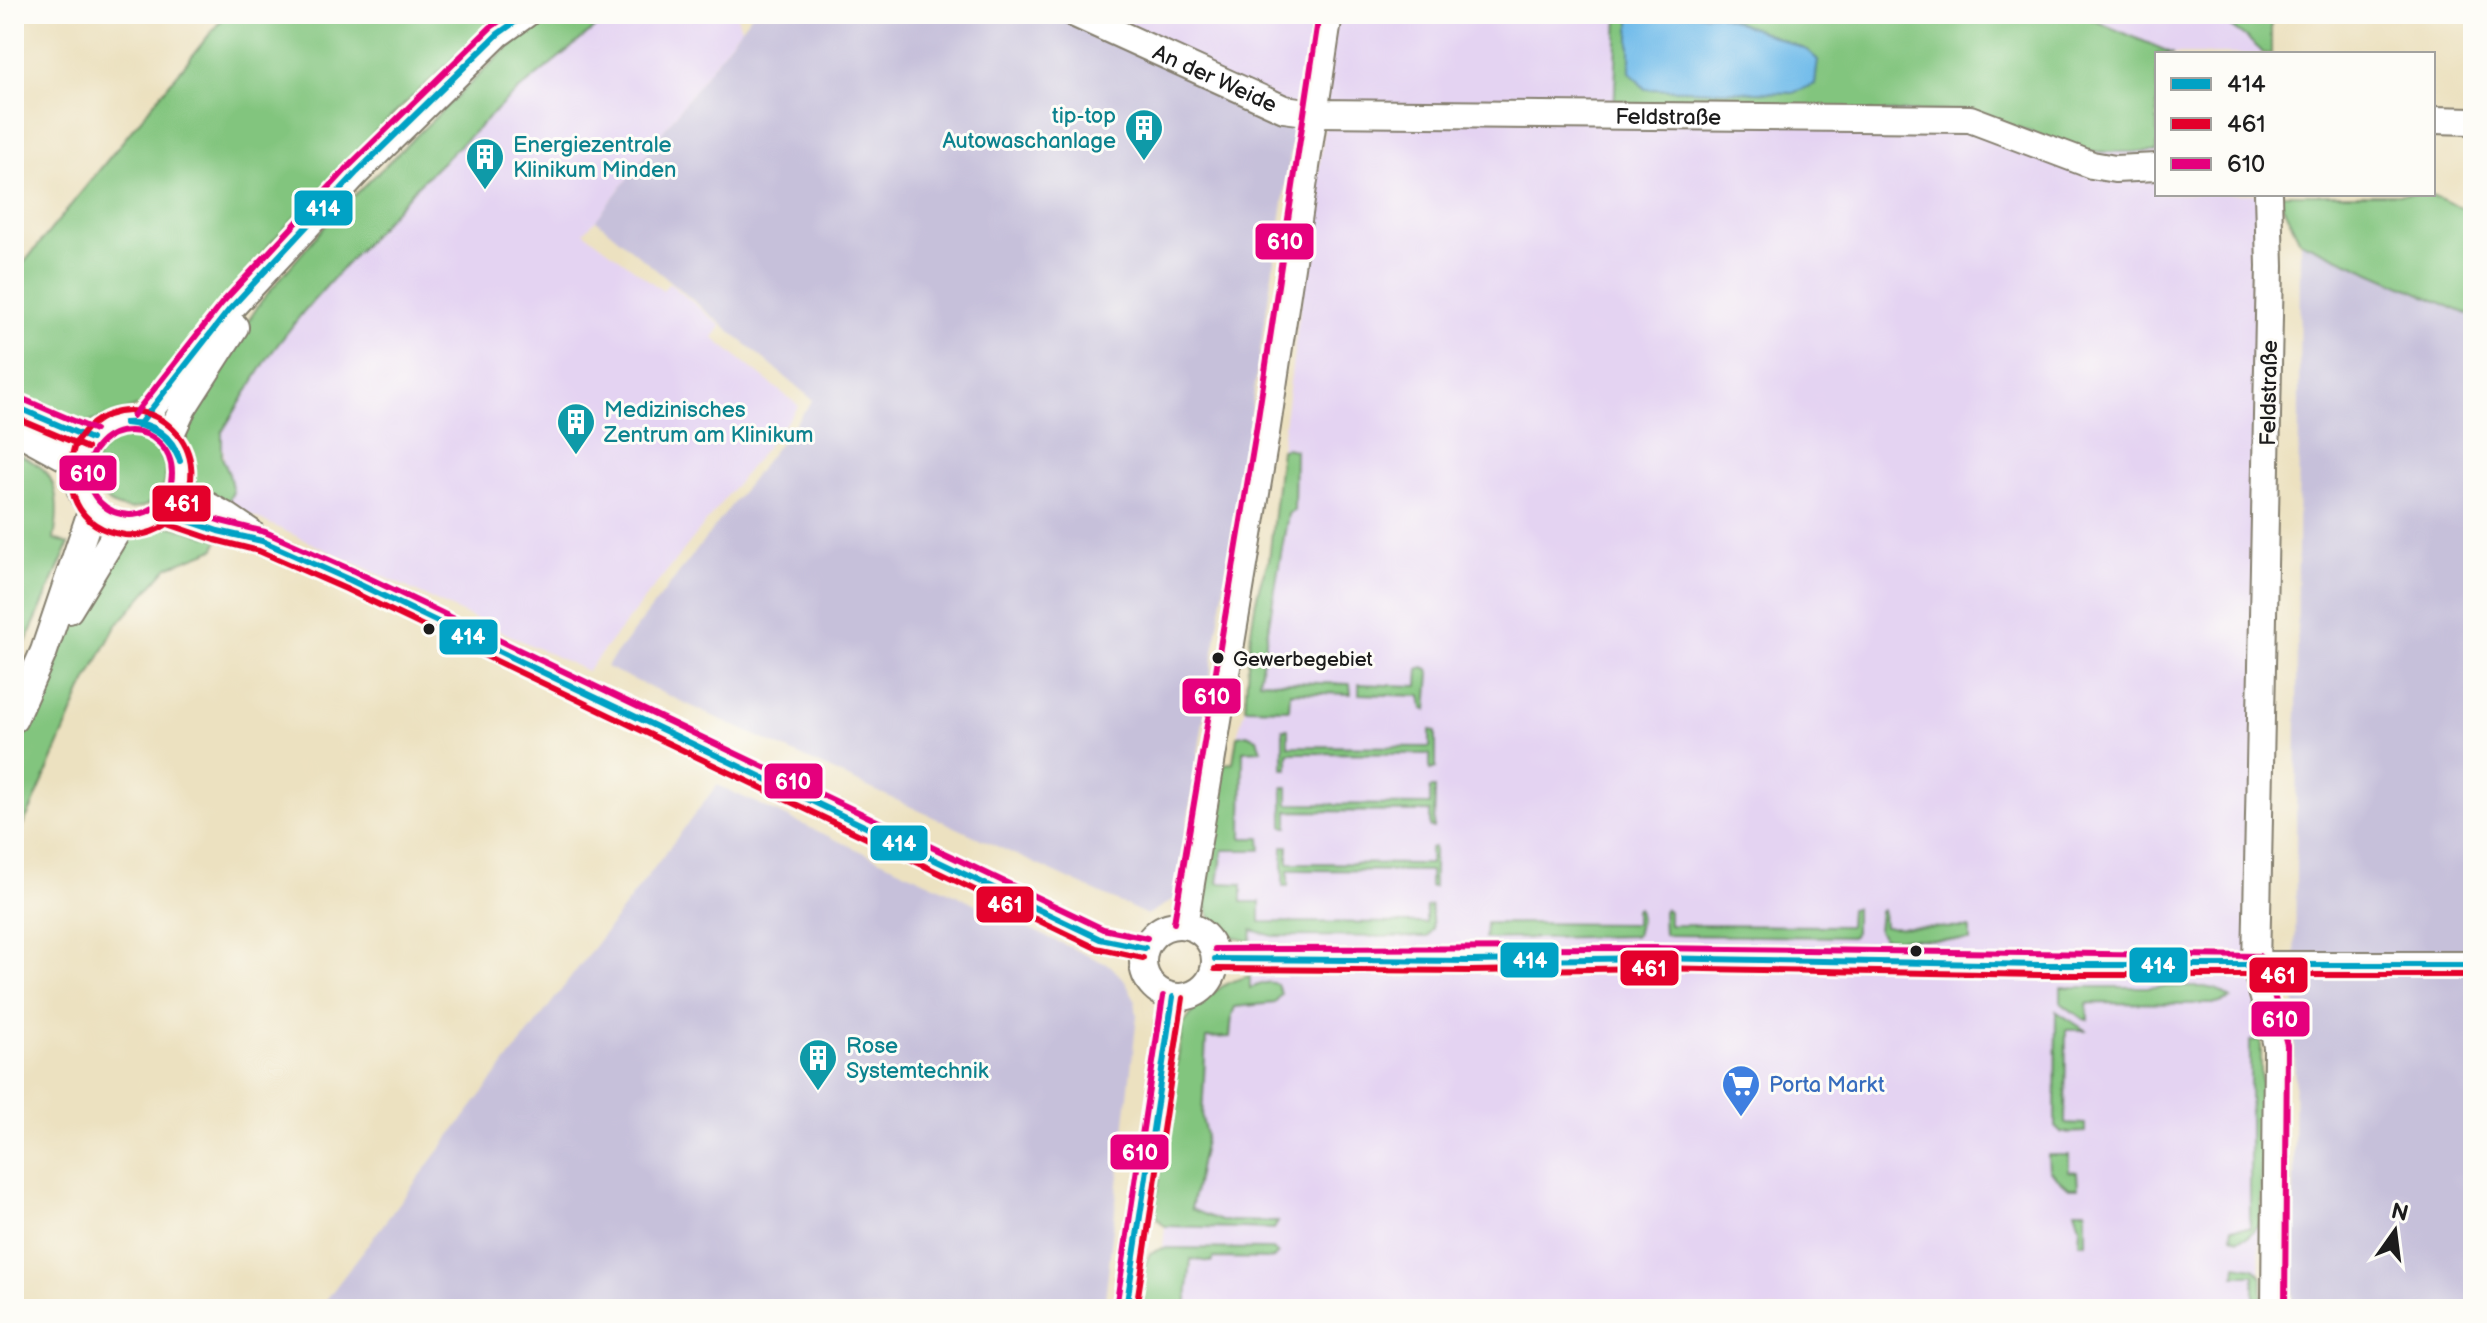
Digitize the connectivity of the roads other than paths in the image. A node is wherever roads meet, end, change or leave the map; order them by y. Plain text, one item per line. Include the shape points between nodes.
1 (526, 14) edge
2 (1075, 14) edge
3 (1329, 14) edge
4 (1314, 113) junction
5 (2435, 120) edge
6 (2473, 121) edge
7 (2155, 167) edge
8 (2268, 196) edge
9 (270, 268) junction
10 (14, 406) edge
11 (141, 422) junction
12 (14, 429) edge
13 (169, 438) junction
14 (91, 439) junction
15 (78, 464) junction
16 (180, 490) junction
17 (92, 509) junction
18 (165, 513) junction
19 (121, 525) junction
20 (262, 541) junction
21 (44, 651) junction
22 (14, 719) edge
23 (1184, 925) junction
24 (1145, 948) junction
25 (1215, 959) junction
26 (2473, 965) edge
27 (2256, 966) junction
28 (1173, 997) junction
29 (1126, 1309) edge
30 (2275, 1309) edge

1 - 9 street via 498,34 357,172
2 - 4 street, An der Weide via 1284,109
3 - 4 street
4 - 7 street, Feldstraße via 1970,119 2092,165
4 - 23 street
5 - 6 street
8 - 27 street, Feldstraße
9 - 11 street via 229,310
9 - 13 street
10 - 14 street
11 - 13 street
11 - 14 street via 113,424
12 - 15 street
13 - 16 street via 181,462
14 - 15 street
15 - 17 street via 78,480
16 - 18 street
16 - 20 street
17 - 19 street
17 - 21 street
18 - 19 street via 152,521
18 - 20 street
19 - 21 street
20 - 24 street via 1100,939
21 - 22 street
23 - 24 street via 1161,930
23 - 25 street via 1203,934
24 - 28 street via 1147,979
25 - 27 street
25 - 28 street via 1207,985 1197,993
26 - 27 street
27 - 30 street, Feldstraße via 2277,1046
28 - 29 street

